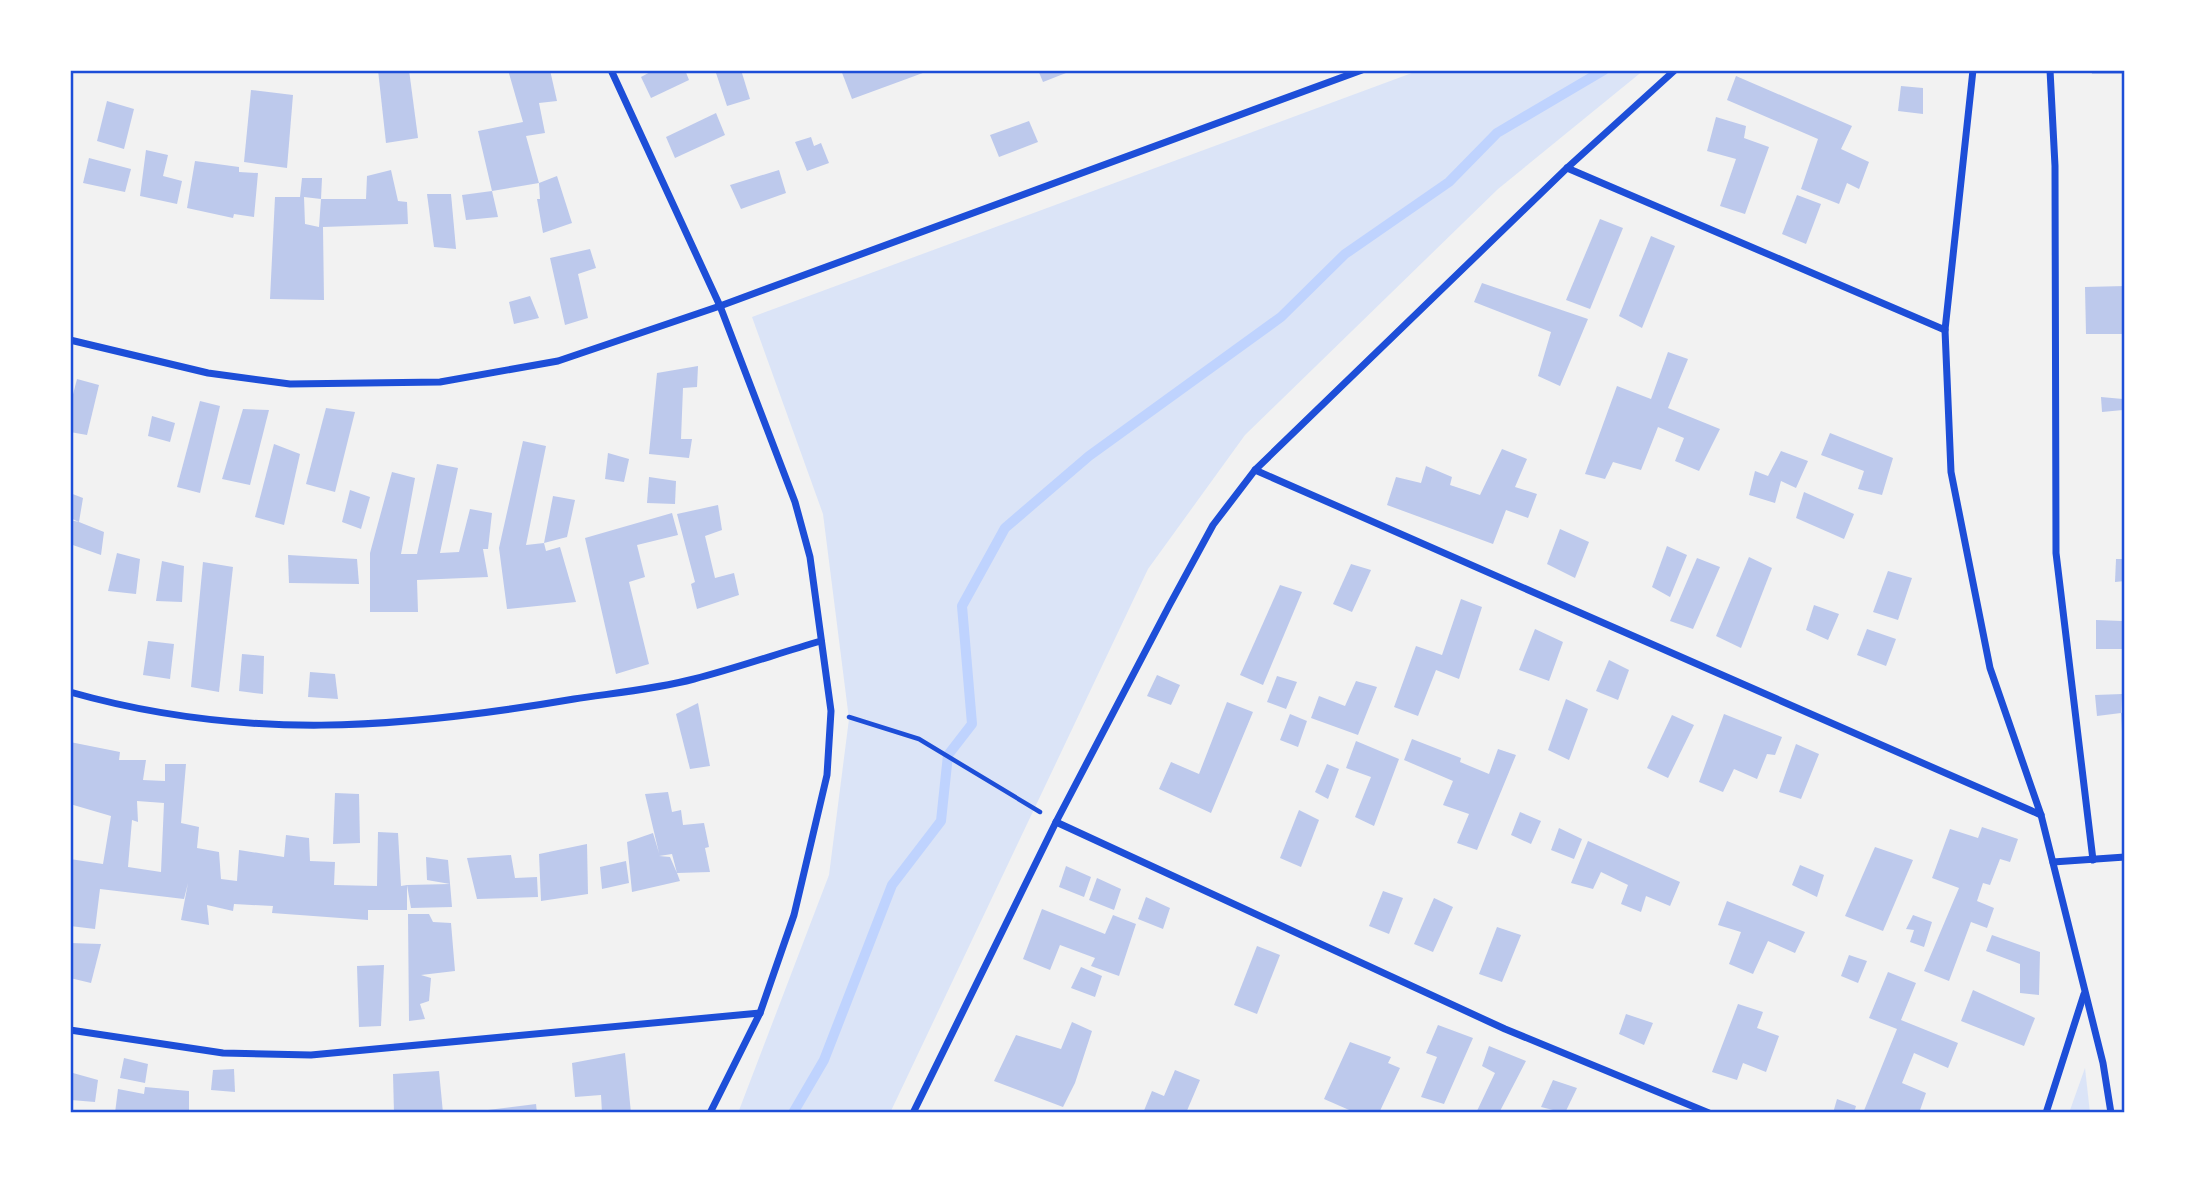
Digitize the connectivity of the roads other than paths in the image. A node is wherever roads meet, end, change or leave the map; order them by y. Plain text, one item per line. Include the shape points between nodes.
1 (611, 70) edge
2 (1362, 70) edge
3 (1675, 70) edge
4 (1973, 70) edge
5 (2050, 70) edge
6 (1567, 168) junction
7 (720, 306) junction
8 (1945, 330) junction
9 (70, 340) edge
10 (1255, 470) junction
11 (821, 640) junction
12 (70, 692) edge
13 (2041, 815) junction
14 (1056, 822) junction
15 (2125, 857) edge
16 (2093, 860) junction
17 (2053, 862) junction
18 (2085, 992) junction
19 (760, 1013) junction
20 (70, 1030) edge
21 (710, 1113) edge
22 (913, 1113) edge
23 (1709, 1113) edge
24 (2046, 1113) edge
25 (2111, 1113) edge

1 - 7 street
2 - 7 street
3 - 6 street
4 - 8 street
5 - 16 street via 2056,166 2056,553
6 - 8 street
6 - 10 street
7 - 9 street via 558,361 440,382 290,384 208,373
7 - 11 street via 795,502 810,557
8 - 13 street via 1951,472 1990,668
10 - 13 street
10 - 14 street via 1213,525
11 - 12 street via 692,680 470,717 415,721 283,727 119,706
11 - 19 street via 831,711 827,775 794,915
13 - 17 street
14 - 22 street
14 - 23 street via 1505,1029
15 - 16 street
16 - 17 street
17 - 18 street
18 - 24 street
18 - 25 street
19 - 20 street via 311,1055 223,1053
19 - 21 street

